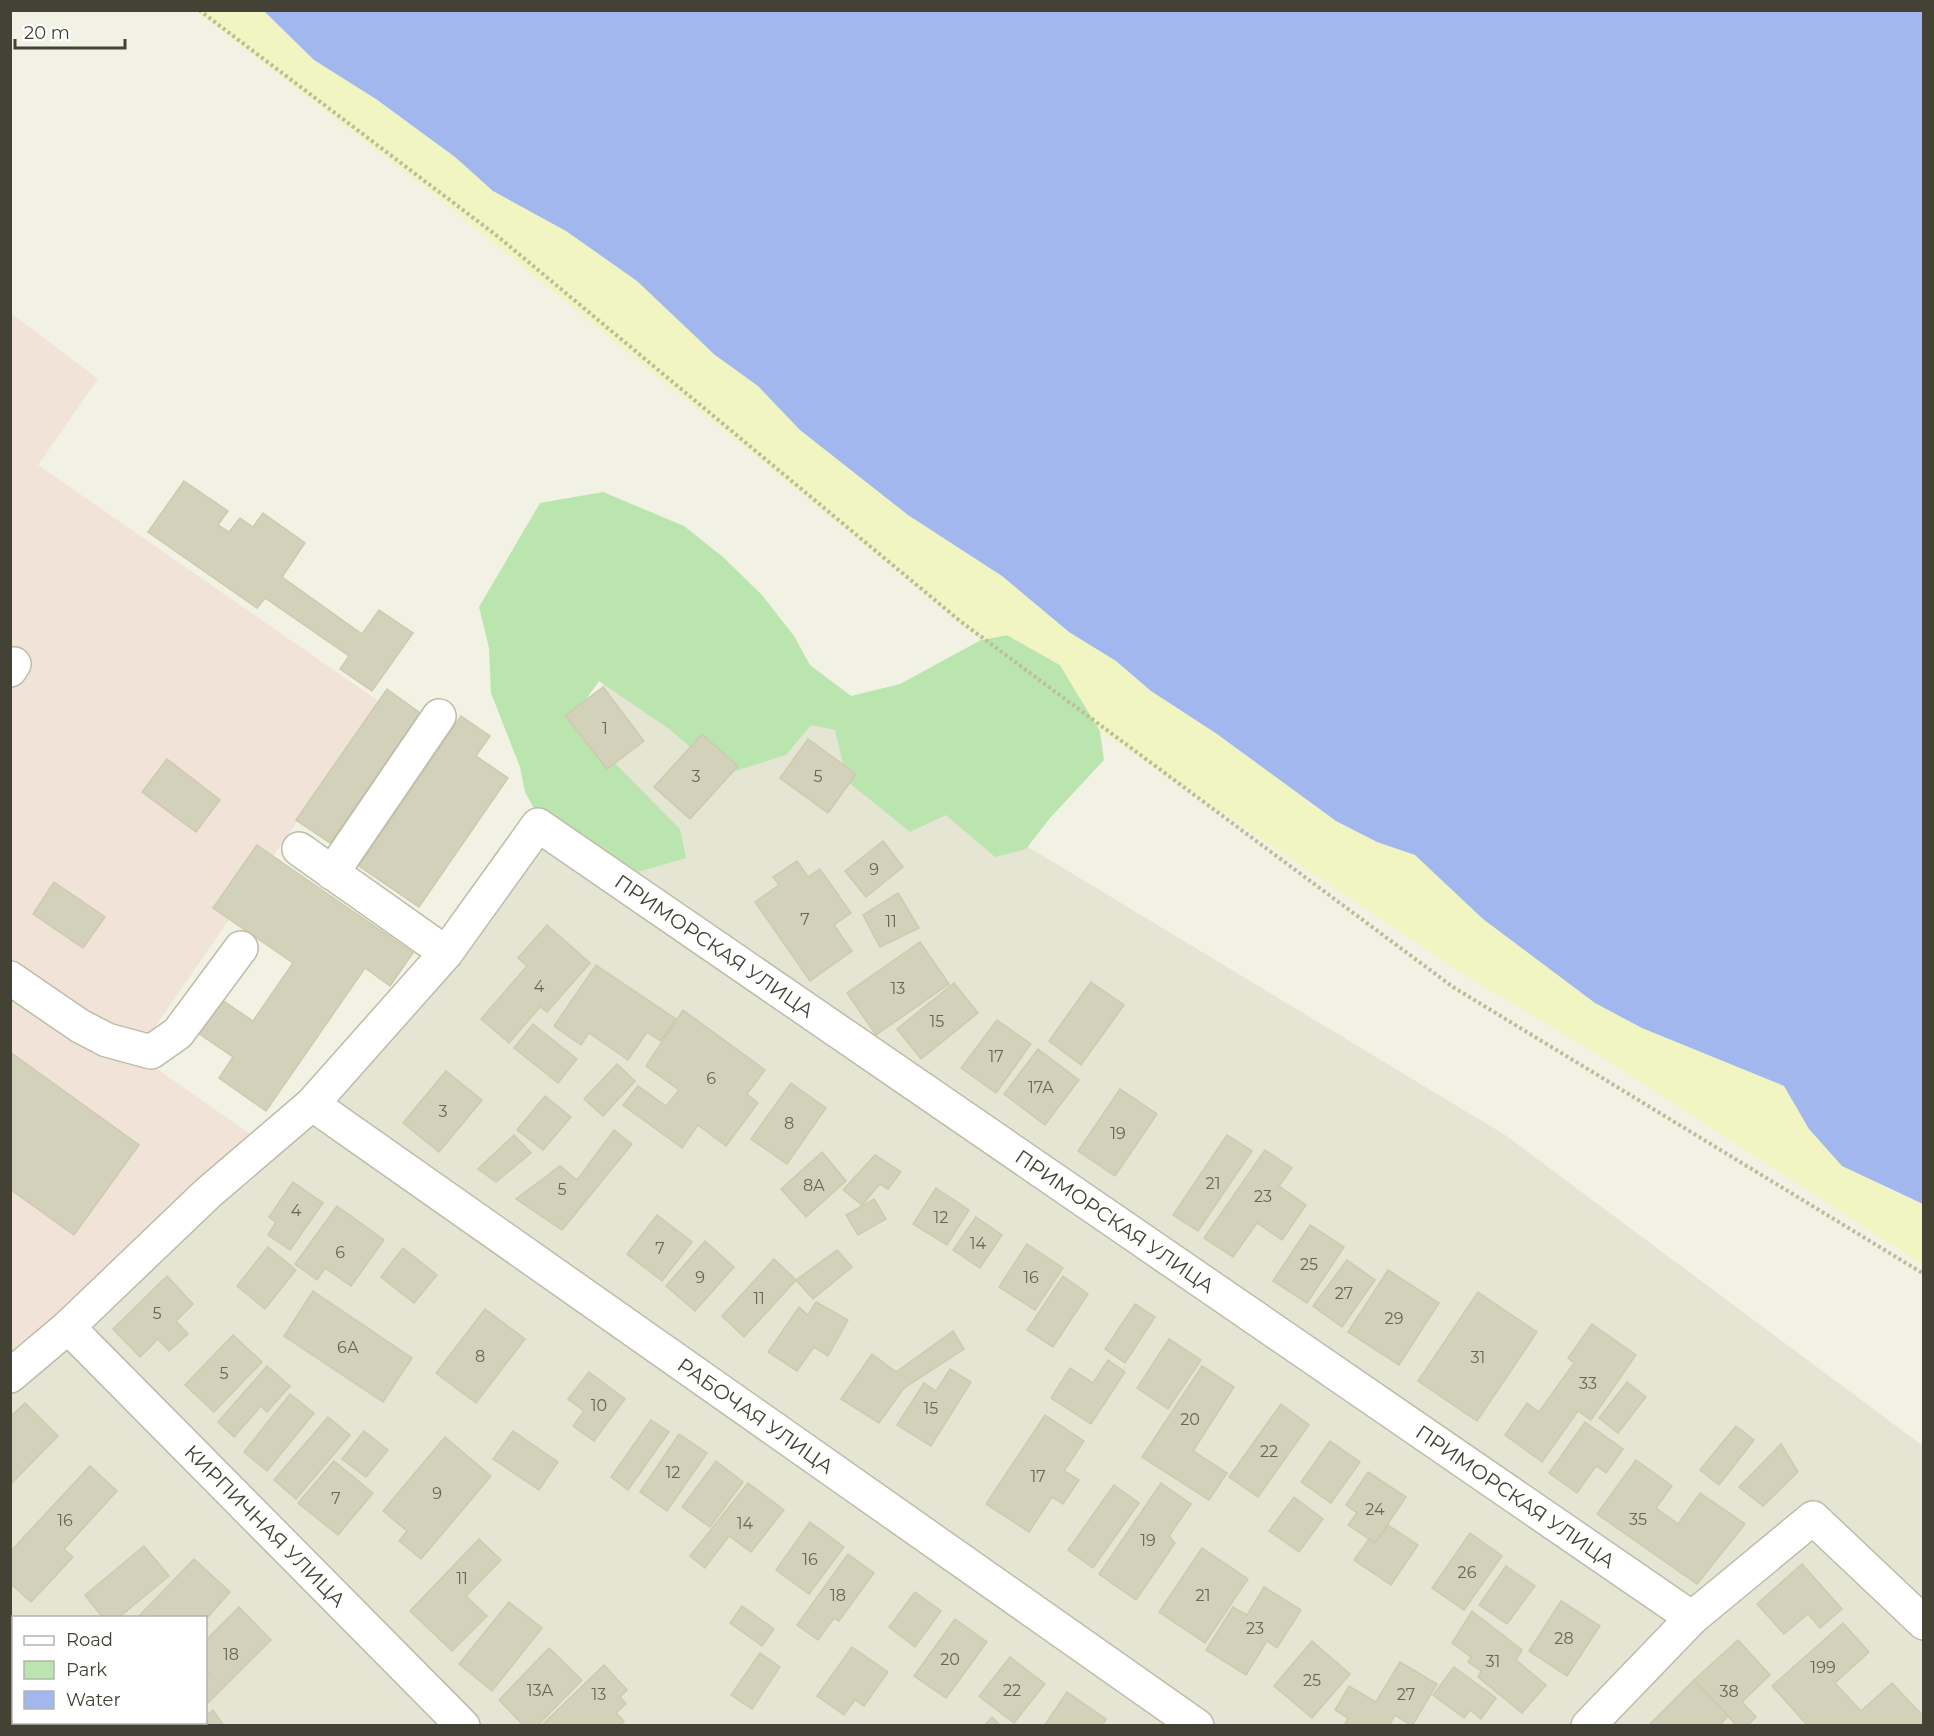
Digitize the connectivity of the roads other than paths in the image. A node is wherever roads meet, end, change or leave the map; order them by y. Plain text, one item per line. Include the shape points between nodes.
1 (439, 716) dead end
2 (299, 849) dead end
3 (332, 873) junction
4 (241, 948) dead end
5 (447, 953) junction
6 (10, 978) edge
7 (312, 1104) junction
8 (68, 1327) junction
9 (10, 1376) edge
10 (1692, 1618) junction
11 (1923, 1623) edge
12 (463, 1725) edge
13 (1197, 1725) edge
14 (1588, 1725) edge

1 - 3 street
2 - 3 street
3 - 5 street
4 - 6 street via 177,1033 151,1052 107,1040 80,1026
5 - 7 street
5 - 10 street, ПРИМОРСКАЯ УЛИЦА via 538,825
7 - 8 street via 208,1193
7 - 13 street, РАБОЧАЯ УЛИЦА
8 - 9 street
8 - 12 street, КИРПИЧНАЯ УЛИЦА
10 - 11 street via 1813,1518
10 - 14 street

